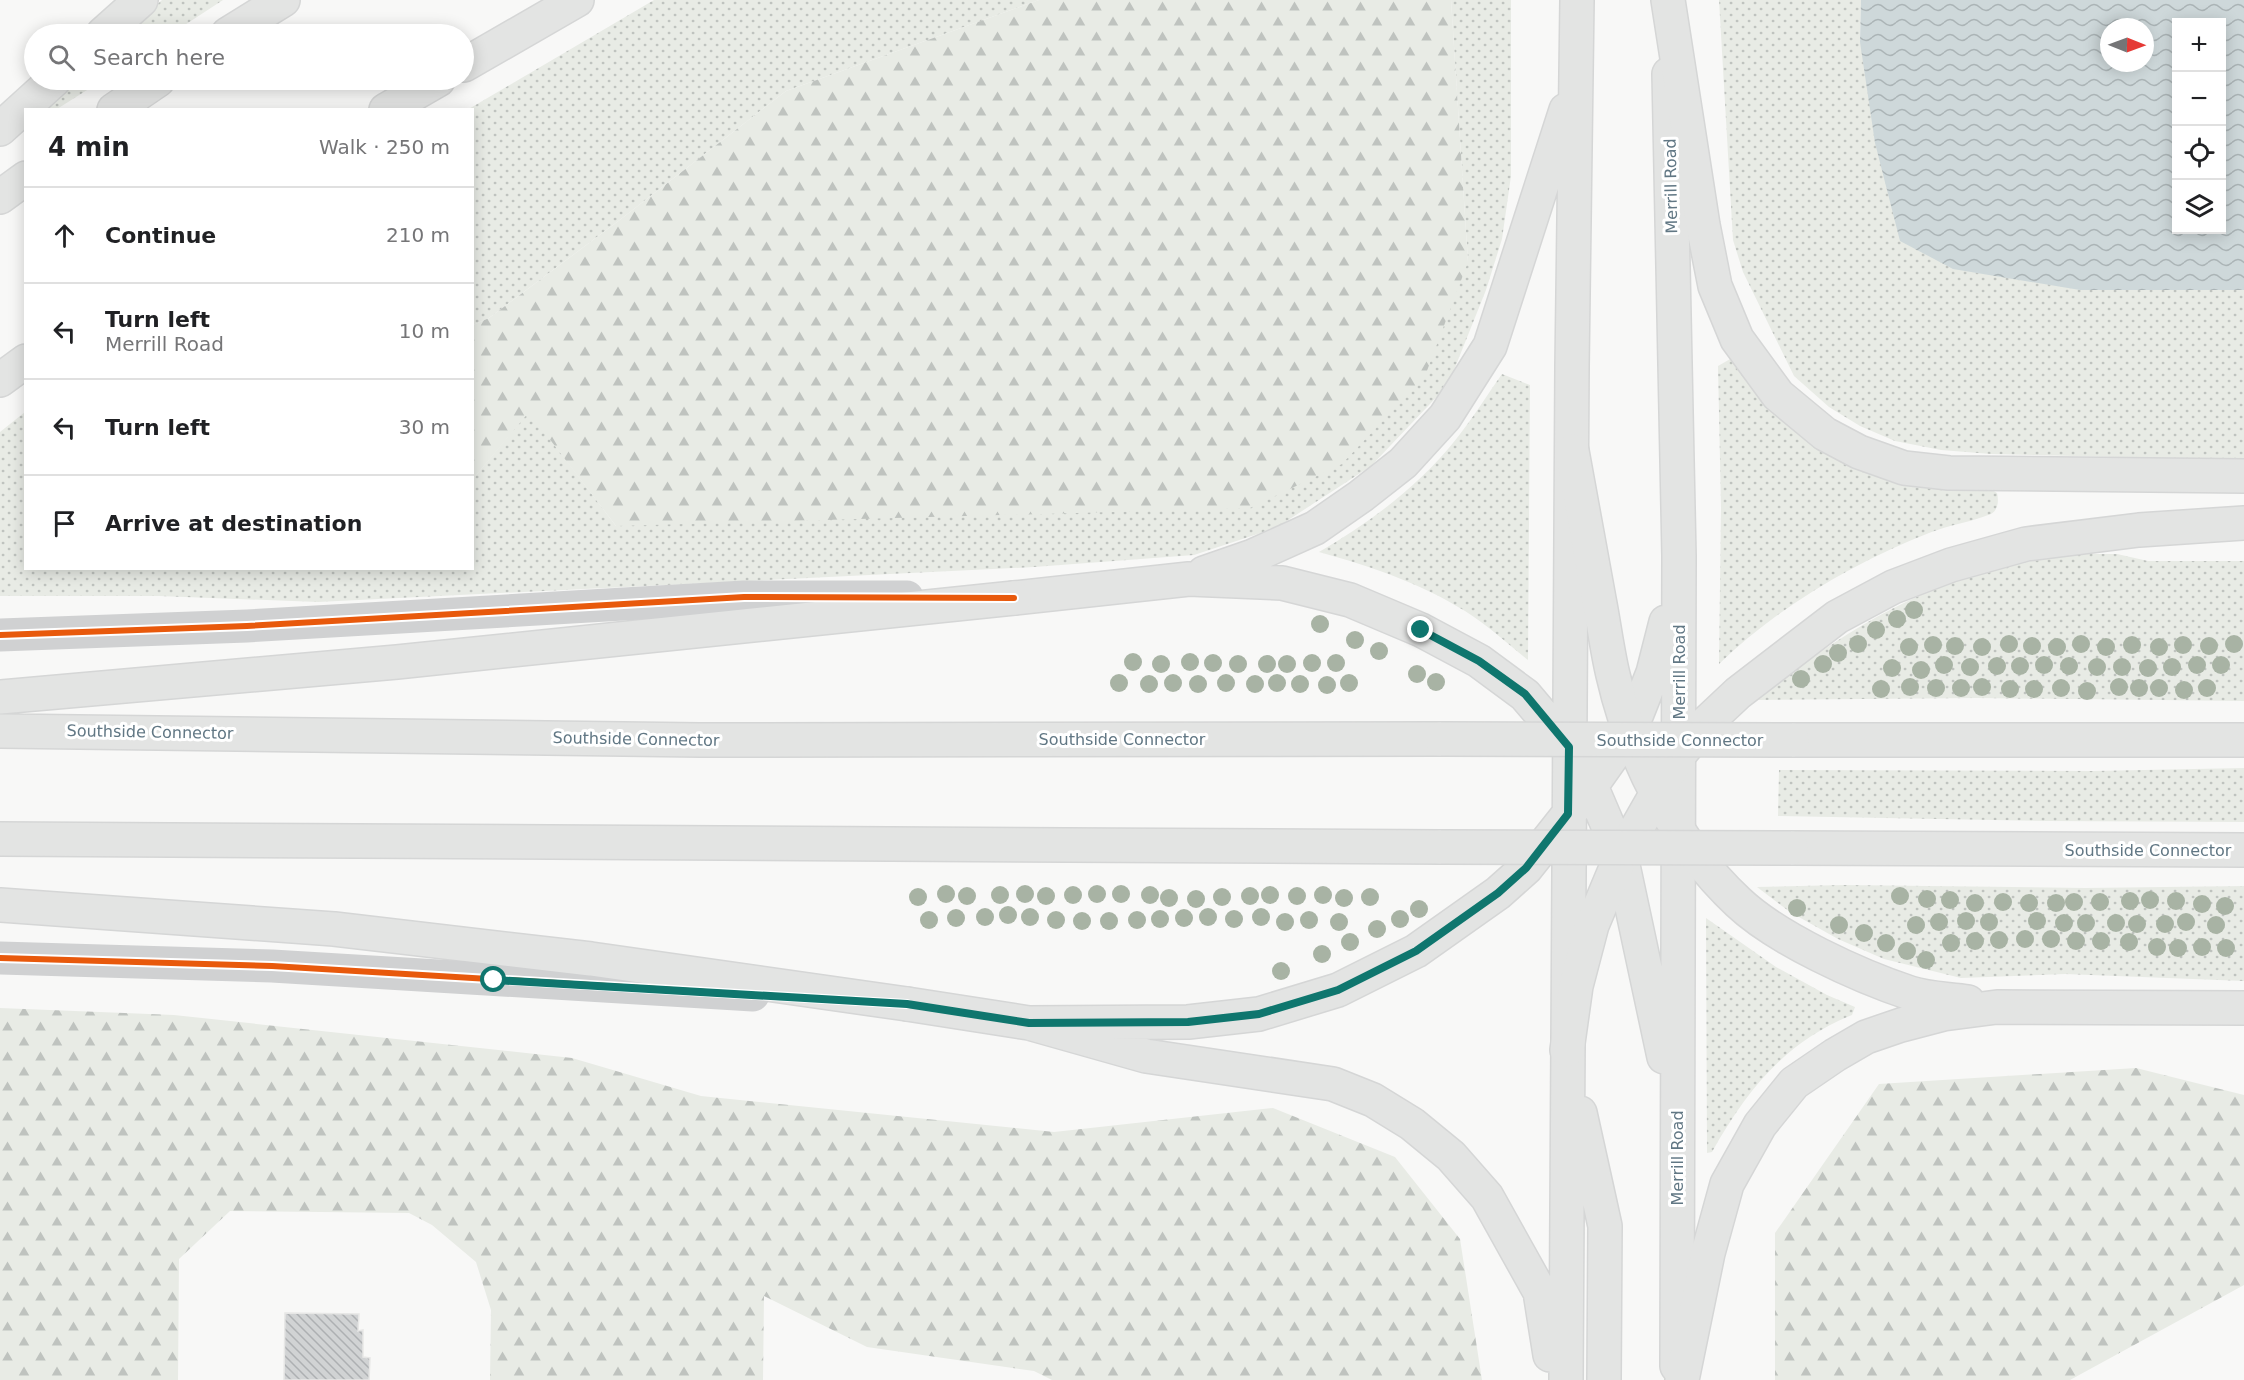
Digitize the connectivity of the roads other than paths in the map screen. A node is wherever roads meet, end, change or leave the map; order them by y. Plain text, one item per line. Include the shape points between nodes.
1 (141, 0) edge
2 (283, 0) edge
3 (577, 0) edge
4 (1577, 0) edge
5 (1667, 0) edge
6 (114, 24) edge
7 (244, 24) edge
8 (474, 59) edge
9 (1577, 75) junction
10 (43, 90) edge
11 (143, 90) edge
12 (421, 90) edge
13 (117, 108) edge
14 (389, 108) edge
15 (0, 129) edge
16 (24, 179) edge
17 (0, 197) edge
18 (24, 362) edge
19 (0, 380) edge
20 (1572, 451) junction
21 (2244, 476) edge
22 (2244, 523) edge
23 (2244, 542) edge
24 (2026, 544) junction
25 (1679, 556) junction
26 (1189, 579) junction
27 (1014, 598) junction
28 (0, 635) edge
29 (0, 697) edge
30 (0, 731) edge
31 (1630, 731) junction
32 (2244, 740) edge
33 (1569, 747) junction
34 (1678, 756) junction
35 (1591, 786) junction
36 (1656, 792) junction
37 (1568, 814) junction
38 (1678, 829) junction
39 (0, 839) edge
40 (2244, 850) edge
41 (1621, 856) junction
42 (0, 905) edge
43 (0, 958) edge
44 (907, 1004) junction
45 (1997, 1007) junction
46 (2244, 1008) edge
47 (1029, 1023) junction
48 (1567, 1050) junction
49 (1677, 1123) junction
50 (1554, 1380) edge
51 (1566, 1380) edge
52 (1604, 1380) edge
53 (1677, 1380) edge
54 (1682, 1380) edge

1 - 6 main road
2 - 7 main road
3 - 8 main road
4 - 9 main road
5 - 21 main road via 1715,286 1737,339 1778,395 1825,434 1859,452 1904,468 1949,473
5 - 25 main road, Merrill Road
9 - 20 main road
9 - 26 main road via 1490,346 1444,417 1403,463 1315,528
10 - 15 main road
11 - 13 main road
12 - 14 main road
16 - 17 main road
18 - 19 main road
20 - 31 main road via 1613,675
20 - 33 main road
22 - 24 main road via 2139,530
23 - 24 main road
24 - 34 main road via 1951,565 1893,587 1837,617 1737,693
25 - 31 main road via 1653,673
25 - 34 main road, Merrill Road
26 - 27 main road
26 - 33 main road via 1282,583 1350,600 1421,630 1479,661 1525,694
27 - 28 street via 744,597 258,625
27 - 29 main road via 397,662
30 - 32 main road, Southside Connector, bridge via 700,740
31 - 35 main road
31 - 36 main road
33 - 35 main road
33 - 37 main road
34 - 36 main road
34 - 38 main road, Merrill Road
35 - 37 main road
35 - 41 main road
36 - 38 main road
36 - 41 main road
37 - 47 main road via 1526,868 1498,893 1416,951 1338,990 1259,1014 1188,1022
37 - 48 main road
38 - 45 main road via 1739,903 1809,949 1912,993
38 - 49 main road, Merrill Road
39 - 40 main road, Southside Connector, bridge
41 - 48 main road via 1592,925 1576,986
41 - 49 main road
42 - 44 main road via 334,929 591,959
43 - 44 street via 272,966
44 - 47 main road
45 - 46 main road
45 - 54 main road via 1944,1014 1866,1037 1794,1083 1760,1125 1726,1184
47 - 50 main road via 1146,1056 1333,1084 1373,1100 1412,1124 1451,1156 1486,1197 1540,1292
48 - 51 main road
48 - 52 main road via 1605,1226
49 - 53 main road, Merrill Road

